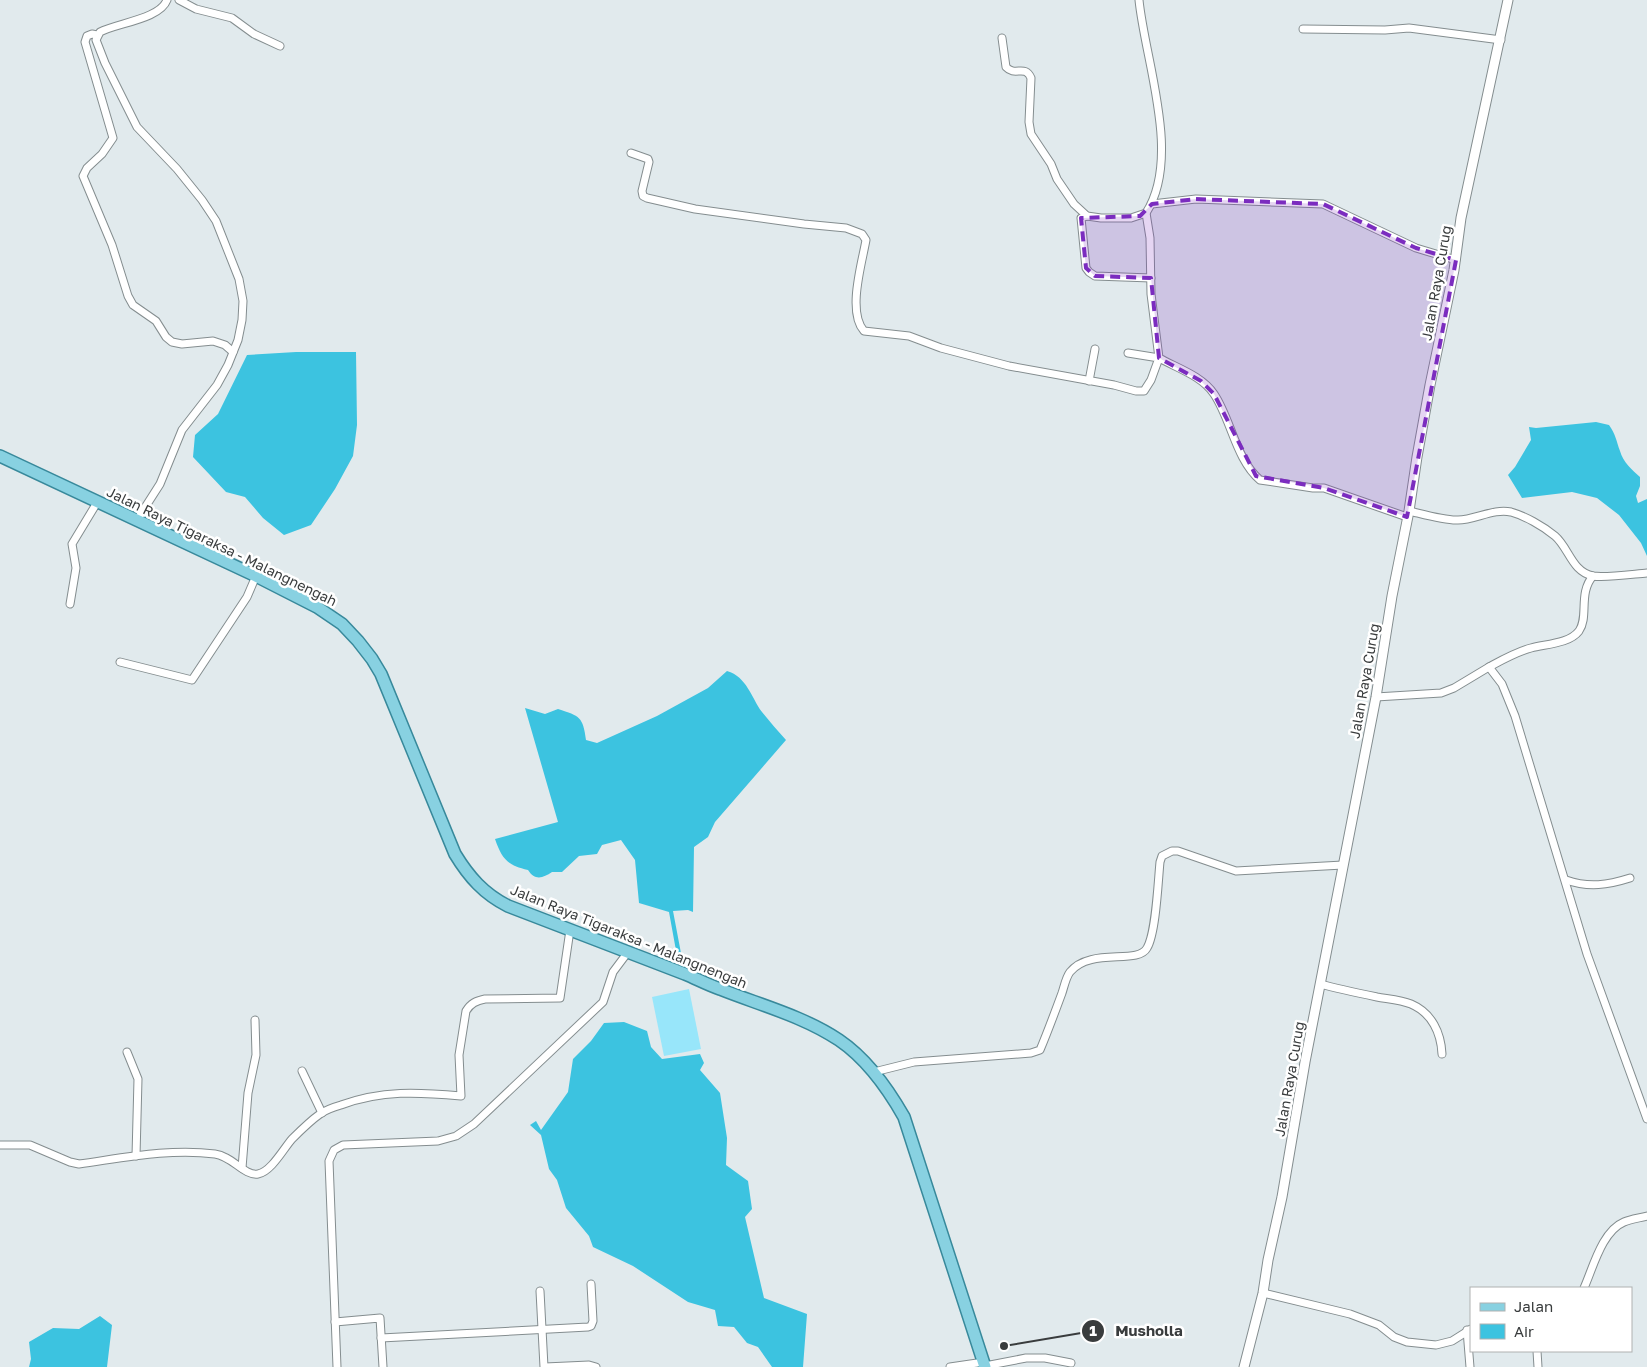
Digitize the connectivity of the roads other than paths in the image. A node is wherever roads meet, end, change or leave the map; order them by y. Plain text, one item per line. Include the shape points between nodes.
1 (167, 0) edge
2 (179, 0) edge
3 (1139, 0) edge
4 (1508, 0) edge
5 (1303, 29) dead end
6 (97, 35) junction
7 (1002, 38) dead end
8 (1501, 40) junction
9 (280, 46) dead end
10 (630, 153) dead end
11 (1152, 204) junction
12 (1146, 213) junction
13 (1087, 216) junction
14 (1456, 260) junction
15 (1151, 278) junction
16 (1095, 349) dead end
17 (233, 352) junction
18 (1128, 353) dead end
19 (1159, 358) junction
20 (1089, 381) junction
21 (0, 456) edge
22 (98, 501) junction
23 (1408, 514) junction
24 (137, 520) junction
25 (1647, 573) edge
26 (256, 576) junction
27 (1593, 576) junction
28 (70, 604) dead end
29 (120, 662) dead end
30 (1489, 667) junction
31 (1376, 697) junction
32 (1342, 865) junction
33 (1630, 878) dead end
34 (1566, 880) junction
35 (570, 930) junction
36 (628, 952) junction
37 (1320, 984) junction
38 (255, 1020) dead end
39 (126, 1052) dead end
40 (1442, 1054) dead end
41 (302, 1071) dead end
42 (874, 1072) junction
43 (322, 1113) junction
44 (1647, 1119) edge
45 (0, 1144) edge
46 (136, 1156) junction
47 (242, 1168) junction
48 (1647, 1216) edge
49 (591, 1284) dead end
50 (1584, 1287) edge
51 (540, 1290) dead end
52 (1263, 1293) junction
53 (335, 1322) junction
54 (542, 1329) junction
55 (1469, 1329) edge
56 (381, 1338) junction
57 (1537, 1352) edge
58 (1071, 1363) dead end
59 (985, 1365) edge
60 (337, 1367) edge
61 (383, 1367) edge
62 (544, 1367) edge
63 (596, 1367) edge
64 (950, 1367) edge
65 (1244, 1367) edge
66 (1470, 1367) edge
67 (1538, 1367) edge

1 - 6 street via 154,13
2 - 9 street via 196,9 232,18 254,34
3 - 11 street via 1160,115 1160,170
4 - 8 street, Jalan Raya Curug
5 - 8 street via 1409,28
6 - 17 street via 100,52 133,120 146,138 172,162 209,210 220,230 241,289 242,320
6 - 17 street via 87,36 85,42 113,138 83,176 112,245 129,300 158,323 172,342 213,341
7 - 13 street via 1006,67 1012,71 1025,71 1030,78 1029,122 1032,134 1057,179 1074,204
8 - 14 street, Jalan Raya Curug via 1461,218
10 - 20 street via 648,159 642,191 647,198 695,209 846,228 862,234 866,240 856,302 864,330 910,336 1009,366
11 - 12 street
11 - 14 street via 1196,199 1323,204 1416,248
12 - 13 street via 1131,218
12 - 15 street
13 - 15 street via 1081,218 1089,272 1096,276
14 - 23 street, Jalan Raya Curug
15 - 19 street
16 - 20 street
17 - 24 street via 217,385 182,430 160,484
18 - 19 street
19 - 20 street via 1152,380 1144,391
19 - 23 street via 1201,381 1214,394 1247,463 1260,480 1324,488
21 - 22 main road, Jalan Raya Tigaraksa - Malangnengah
22 - 24 main road, Jalan Raya Tigaraksa - Malangnengah
22 - 28 street via 72,544 76,568
23 - 27 street via 1458,520 1510,512 1554,535 1573,563
23 - 31 street, Jalan Raya Curug
24 - 26 main road, Jalan Raya Tigaraksa - Malangnengah
25 - 27 street
26 - 29 street via 192,680
26 - 35 main road, Jalan Raya Tigaraksa - Malangnengah via 330,615 372,659 386,683 445,833 470,878 498,901
27 - 30 street via 1585,589 1579,631 1568,639 1532,648
30 - 31 street via 1441,694
30 - 34 street via 1502,684 1515,716
31 - 32 street, Jalan Raya Curug
32 - 37 street, Jalan Raya Curug
32 - 42 street via 1236,871 1178,851 1167,852 1160,862 1152,936 1146,950 1135,956 1101,957 1070,972 1040,1050 914,1062
33 - 34 street via 1601,886
34 - 44 street via 1587,954
35 - 36 main road, Jalan Raya Tigaraksa - Malangnengah
35 - 43 street via 560,998 485,999 476,1001 466,1011 459,1055 461,1096 408,1092 383,1094 353,1100
36 - 42 main road, Jalan Raya Tigaraksa - Malangnengah via 810,1024 840,1040
36 - 53 street via 613,972 603,1002 468,1128 456,1136 438,1141 343,1145 334,1150 329,1161
37 - 40 street via 1417,1007 1436,1027
37 - 52 street, Jalan Raya Curug
38 - 47 street via 256,1055 248,1093
39 - 46 street via 138,1079
41 - 43 street
42 - 59 main road, Jalan Raya Tigaraksa - Malangnengah via 904,1117
43 - 47 street via 294,1137 265,1171 256,1174
45 - 46 street via 30,1145 75,1164
46 - 47 street via 181,1152 216,1154 228,1157
48 - 50 street via 1623,1223 1611,1232 1604,1240
49 - 54 street via 591,1326
51 - 54 street
52 - 55 street via 1350,1314 1379,1325 1407,1342 1444,1344
52 - 65 street, Jalan Raya Curug
53 - 56 street via 380,1318
53 - 60 street
54 - 56 street
54 - 62 street
55 - 66 street
56 - 61 street
57 - 67 street
58 - 59 street via 1026,1358
59 - 64 street
62 - 63 street

